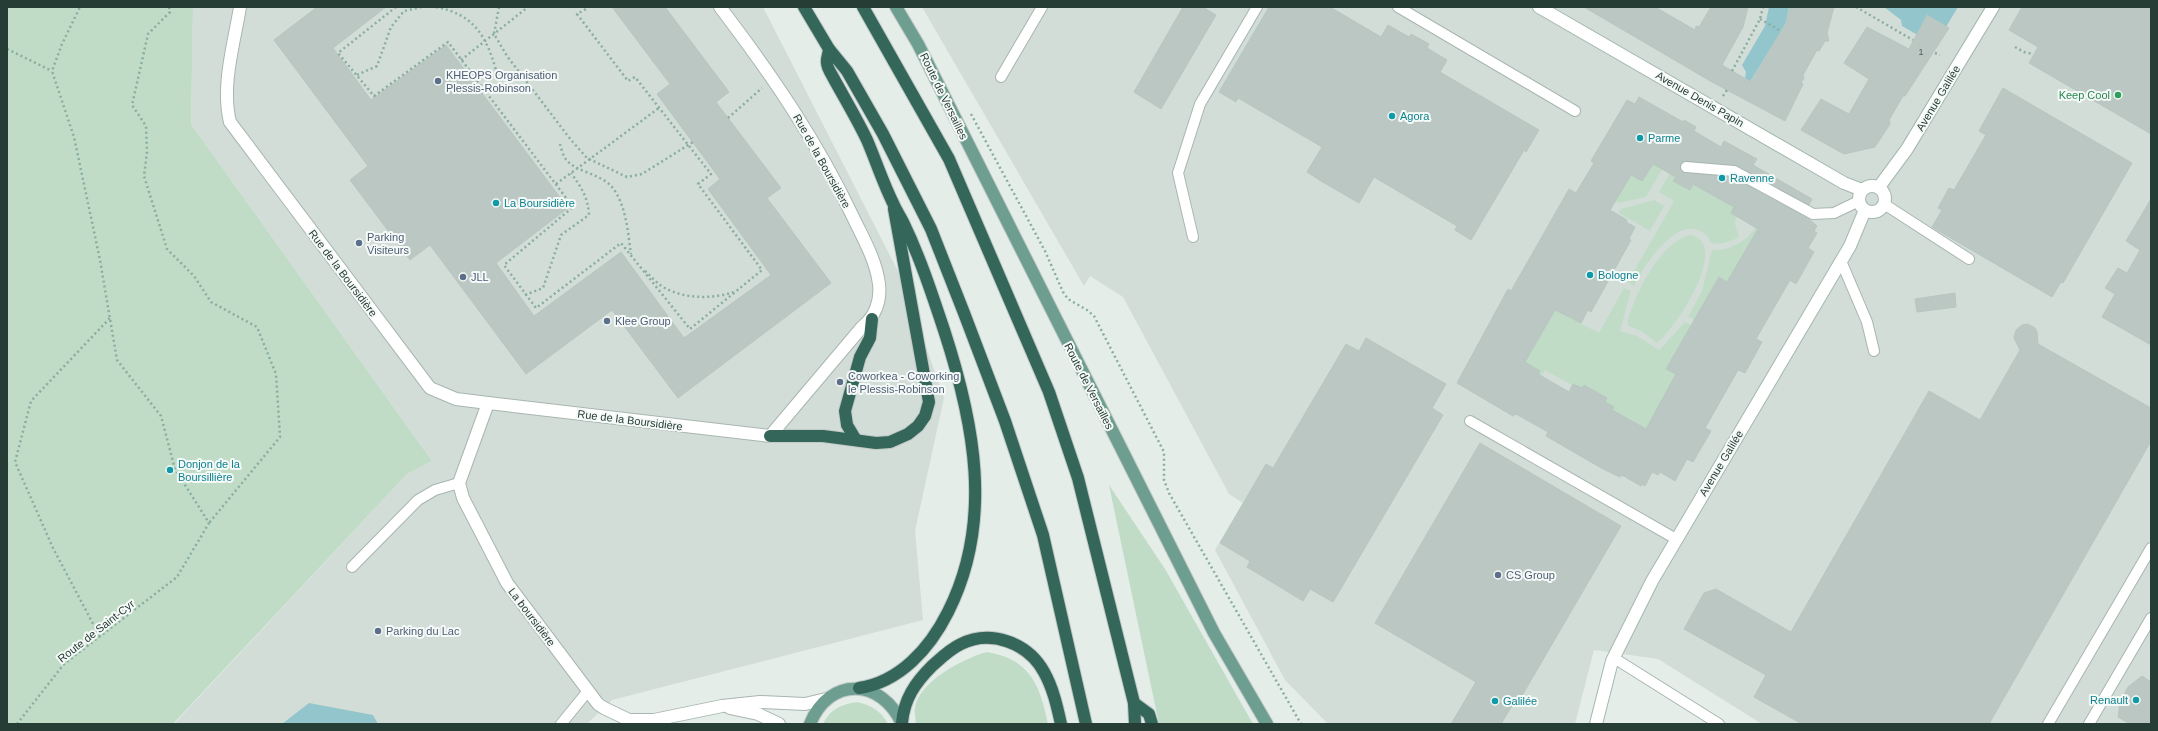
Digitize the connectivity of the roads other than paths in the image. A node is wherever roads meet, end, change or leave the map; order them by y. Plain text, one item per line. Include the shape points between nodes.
1 (240, 7) edge
2 (720, 7) edge
3 (804, 7) edge
4 (863, 7) edge
5 (896, 7) edge
6 (1042, 7) edge
7 (1257, 7) edge
8 (1398, 7) edge
9 (1540, 7) edge
10 (1993, 7) edge
11 (829, 49) junction
12 (1001, 77) dead end
13 (1575, 111) dead end
14 (1686, 167) dead end
15 (1879, 187) junction
16 (1862, 200) junction
17 (893, 204) junction
18 (1884, 204) junction
19 (1193, 237) dead end
20 (1969, 259) dead end
21 (1841, 261) junction
22 (872, 319) junction
23 (1874, 351) dead end
24 (488, 403) junction
25 (1470, 421) dead end
26 (770, 436) junction
27 (856, 440) junction
28 (459, 483) junction
29 (1676, 539) junction
30 (2151, 548) edge
31 (352, 567) dead end
32 (2151, 618) edge
33 (1614, 658) junction
34 (859, 688) junction
35 (588, 691) junction
36 (826, 699) junction
37 (1134, 703) junction
38 (722, 706) junction
39 (561, 724) edge
40 (779, 724) edge
41 (810, 724) edge
42 (902, 724) edge
43 (1061, 724) edge
44 (1086, 724) edge
45 (1135, 724) edge
46 (1152, 724) edge
47 (1267, 724) edge
48 (1596, 724) edge
49 (1719, 724) edge
50 (2048, 724) edge
51 (2089, 724) edge

1 - 24 street, Rue de la Boursidière via 227,91 226,106 230,122 430,388 456,399
2 - 22 street, Rue de la Boursidière via 773,78 824,159 872,258 879,285 879,297
3 - 11 highway
4 - 37 highway via 949,159 1049,392 1078,478
5 - 47 main road, Route de Versailles via 918,44 1207,619
6 - 12 lane
7 - 19 lane via 1200,104 1178,173
8 - 13 lane
9 - 16 street, Avenue Denis Papin via 1844,182
10 - 15 street, Avenue Galilée via 1907,149
11 - 17 highway via 826,64 866,138
11 - 44 highway via 851,78 883,134 931,229 964,313 1005,421 1043,535
14 - 16 lane via 1734,171 1813,214 1834,213
15 - 16 street via 1872,185
15 - 18 street via 1884,193
16 - 18 street via 1874,212
16 - 21 street, Avenue Galilée
17 - 27 highway via 896,233 915,320 928,402 925,416 908,434 890,442
17 - 34 highway via 922,266 963,391 974,456 975,516 972,540 958,590 932,640 906,666 882,683
18 - 20 lane
21 - 23 lane via 1867,322
21 - 29 street, Avenue Galilée
22 - 26 street, Rue de la Boursidière via 862,327
22 - 27 highway via 870,338 860,357 845,411 847,425
24 - 26 street, Rue de la Boursidière
24 - 28 street
25 - 29 lane
26 - 27 highway via 823,436
28 - 31 lane via 436,490 418,500
28 - 35 street, La boursidière via 463,498 507,583
29 - 33 street, Avenue Galilée via 1652,580
30 - 50 lane
32 - 51 lane
33 - 48 street, Avenue Galilée
33 - 49 lane
34 - 36 main road via 846,690
34 - 42 main road via 885,698 895,709
35 - 38 street, La boursidière via 604,708 629,720 654,720
35 - 39 lane
36 - 38 street, La boursidière via 805,704 760,702
36 - 41 main road
37 - 45 highway
37 - 46 highway via 1149,714
38 - 40 street, La boursidière via 758,714
42 - 43 highway via 909,693 927,671 960,644 973,639 987,638 1016,644 1037,661 1051,686

